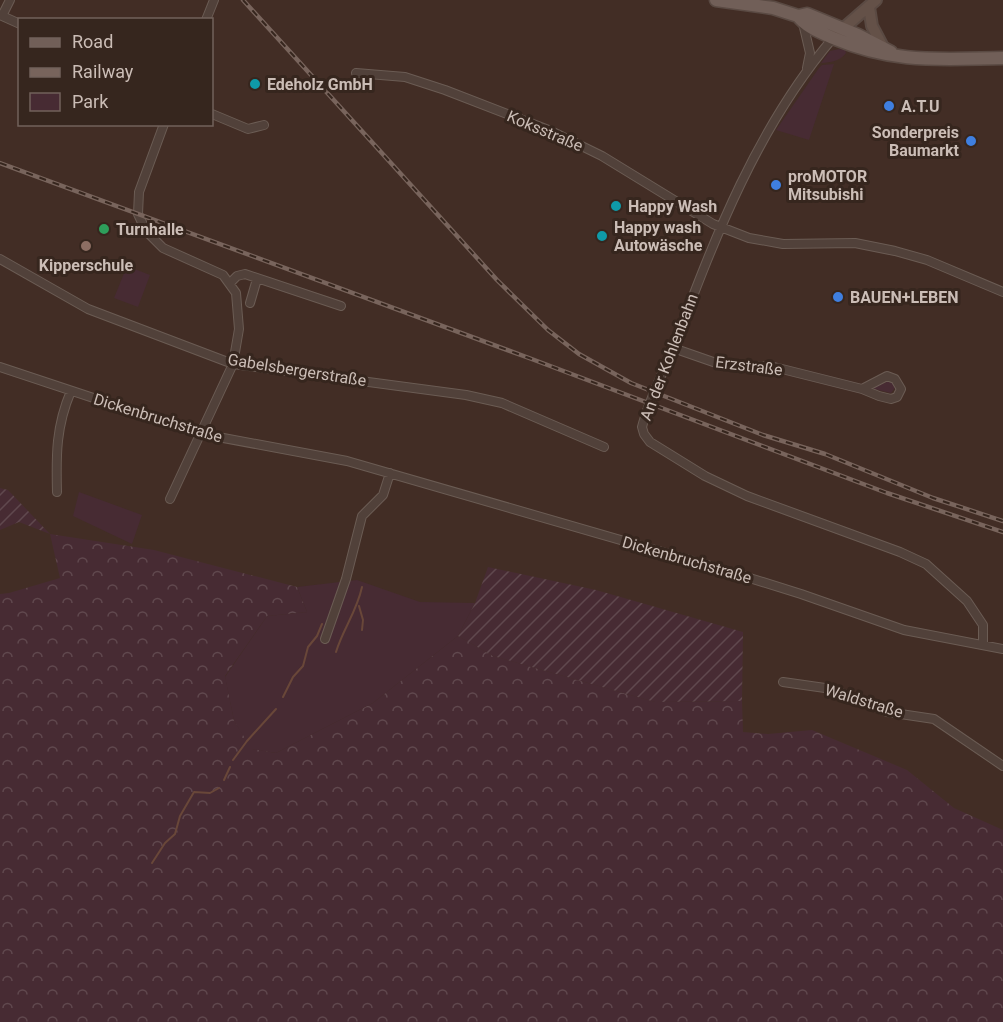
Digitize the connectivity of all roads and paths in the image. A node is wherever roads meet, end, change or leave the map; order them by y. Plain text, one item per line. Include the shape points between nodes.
1 (10, 0) edge
2 (214, 0) edge
3 (716, 0) edge
4 (873, 3) edge
5 (772, 4) edge
6 (1, 15) edge
7 (207, 18) edge
8 (801, 19) junction
9 (18, 23) edge
10 (842, 28) junction
11 (833, 38) junction
12 (883, 47) junction
13 (897, 56) junction
14 (1003, 58) edge
15 (807, 70) junction
16 (356, 73) dead end
17 (213, 114) edge
18 (264, 125) dead end
19 (163, 126) edge
20 (721, 227) junction
21 (0, 260) edge
22 (257, 279) junction
23 (230, 283) junction
24 (1003, 292) edge
25 (250, 303) dead end
26 (341, 306) dead end
27 (673, 348) junction
28 (233, 364) junction
29 (0, 367) edge
30 (862, 389) junction
31 (71, 391) junction
32 (202, 434) junction
33 (604, 447) dead end
34 (390, 473) junction
35 (57, 492) dead end
36 (170, 499) dead end
37 (325, 639) dead end
38 (983, 645) junction
39 (1003, 649) edge
40 (783, 682) dead end
41 (1003, 766) edge

1 - 6 street
2 - 7 street
3 - 5 main road
4 - 10 main road
4 - 12 main road via 872,26
5 - 8 main road
6 - 9 street
8 - 10 main road via 807,14
8 - 11 main road
8 - 15 street via 810,53
10 - 11 main road
10 - 12 main road
11 - 13 main road
11 - 15 street, An der Kohlenbahn
12 - 13 main road
13 - 14 main road via 944,60
15 - 20 street, An der Kohlenbahn via 778,112
16 - 20 street, Koksstraße via 405,77 551,131 602,156
17 - 18 street via 248,129
19 - 23 street via 139,192 138,214 146,231 163,248 223,275
20 - 24 street, Koksstraße via 749,238 783,244 855,243 895,251
20 - 27 street, An der Kohlenbahn
21 - 28 street, Gabelsbergerstraße via 88,309
22 - 23 street via 245,274
22 - 25 street
22 - 26 street
23 - 28 street via 236,293 239,329
27 - 30 street, Erzstraße via 719,364 774,367
27 - 38 street, An der Kohlenbahn via 642,427 650,442 747,496 926,564 967,601 983,626
28 - 32 street
28 - 33 street, Gabelsbergerstraße via 466,394 502,403
29 - 31 street, Dickenbruchstraße
30 - 30 street, Erzstraße via 891,399 897,397 900,389 895,379 887,376
31 - 32 street, Dickenbruchstraße
31 - 35 street via 57,435
32 - 34 street, Dickenbruchstraße
32 - 36 street
34 - 37 street via 383,495 362,516
34 - 38 street, Dickenbruchstraße via 789,590 904,630
38 - 39 street, Dickenbruchstraße
40 - 41 street, Waldstraße via 832,689 887,712 934,719

